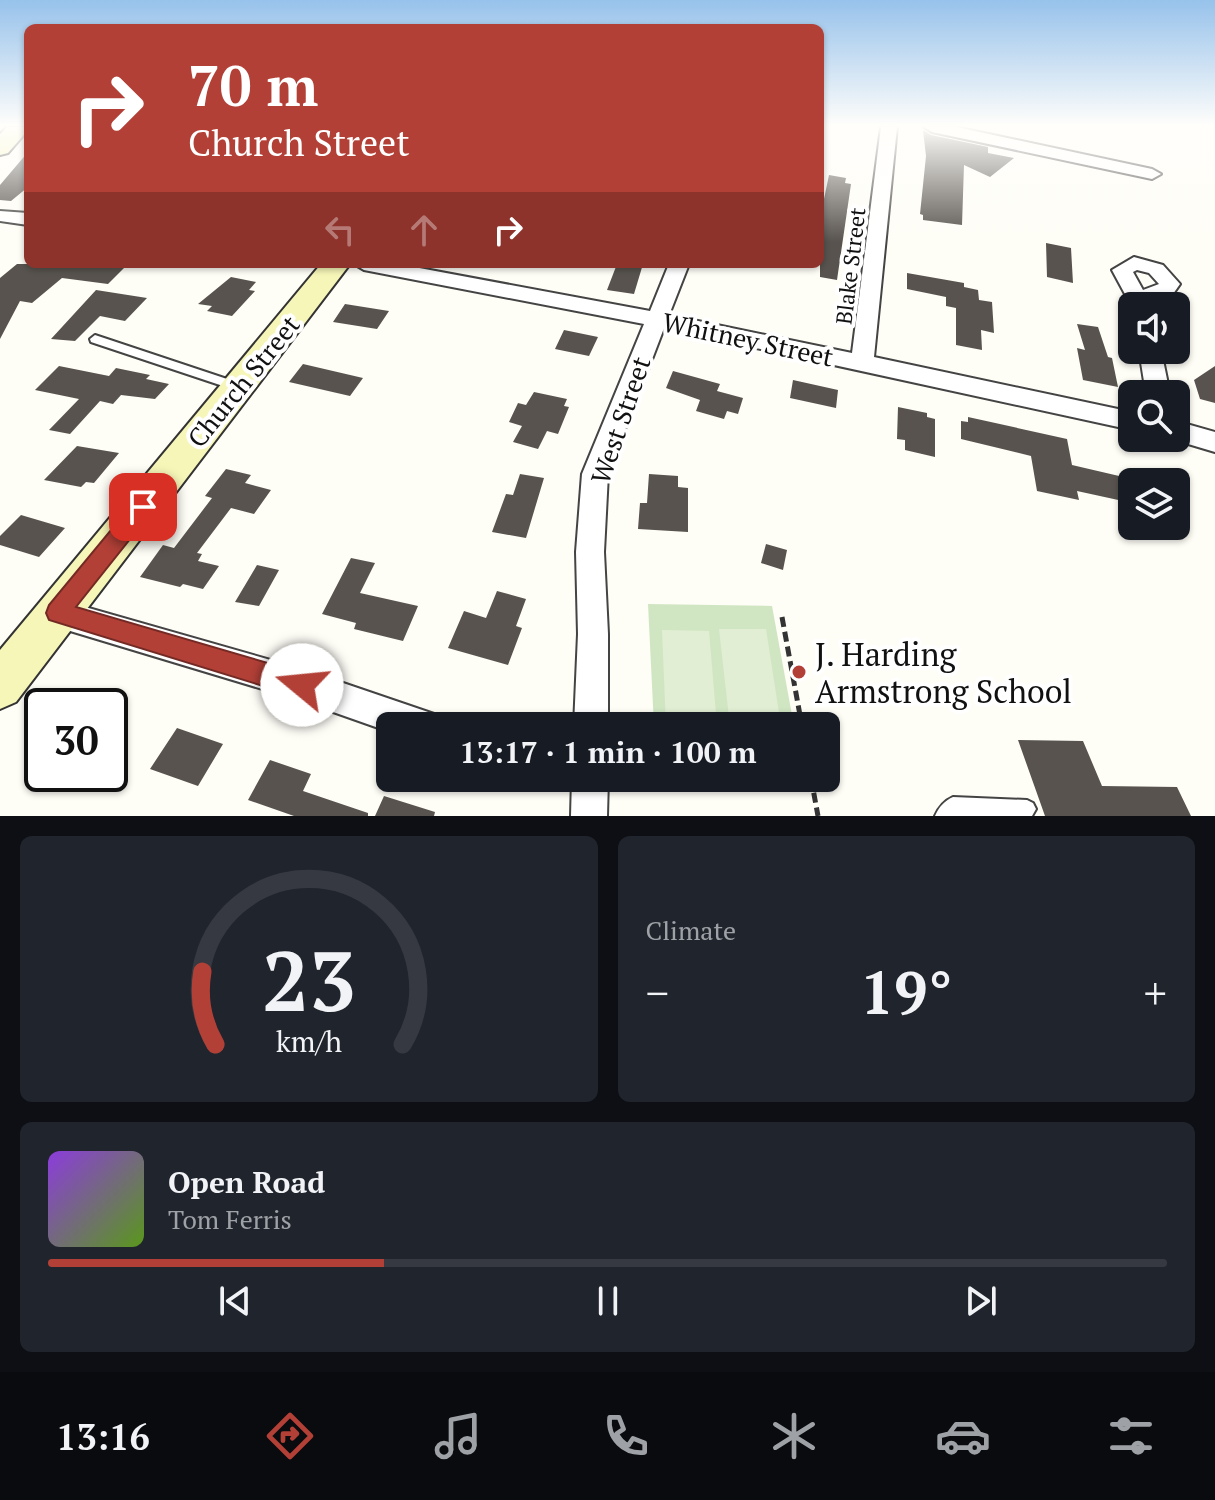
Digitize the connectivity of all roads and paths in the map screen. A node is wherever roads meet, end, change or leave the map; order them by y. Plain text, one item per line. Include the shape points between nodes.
1 (886, 165) edge
2 (1110, 165) edge
3 (1152, 174) dead end
4 (0, 216) edge
5 (24, 219) edge
6 (333, 268) edge
7 (385, 268) edge
8 (677, 268) edge
9 (656, 319) junction
10 (95, 339) dead end
11 (862, 364) junction
12 (238, 387) junction
13 (1118, 418) edge
14 (1190, 435) edge
15 (1215, 442) edge
16 (57, 613) junction
17 (782, 617) dead end
18 (0, 686) edge
19 (381, 712) edge
20 (591, 712) edge
21 (799, 712) edge
22 (814, 792) edge
23 (1027, 809) dead end
24 (818, 816) edge
25 (944, 816) edge

1 - 11 street, Blake Street
2 - 3 street
4 - 5 street
6 - 12 street, Church Street
7 - 9 street, Whitney Street
8 - 9 street, West Street
9 - 11 street, Whitney Street
9 - 20 street, West Street via 595,474
10 - 12 lane
11 - 13 street, Whitney Street
12 - 16 street, Church Street
14 - 15 street
16 - 18 street, Church Street
16 - 19 street
17 - 21 path
22 - 24 path
23 - 25 lane via 953,806

